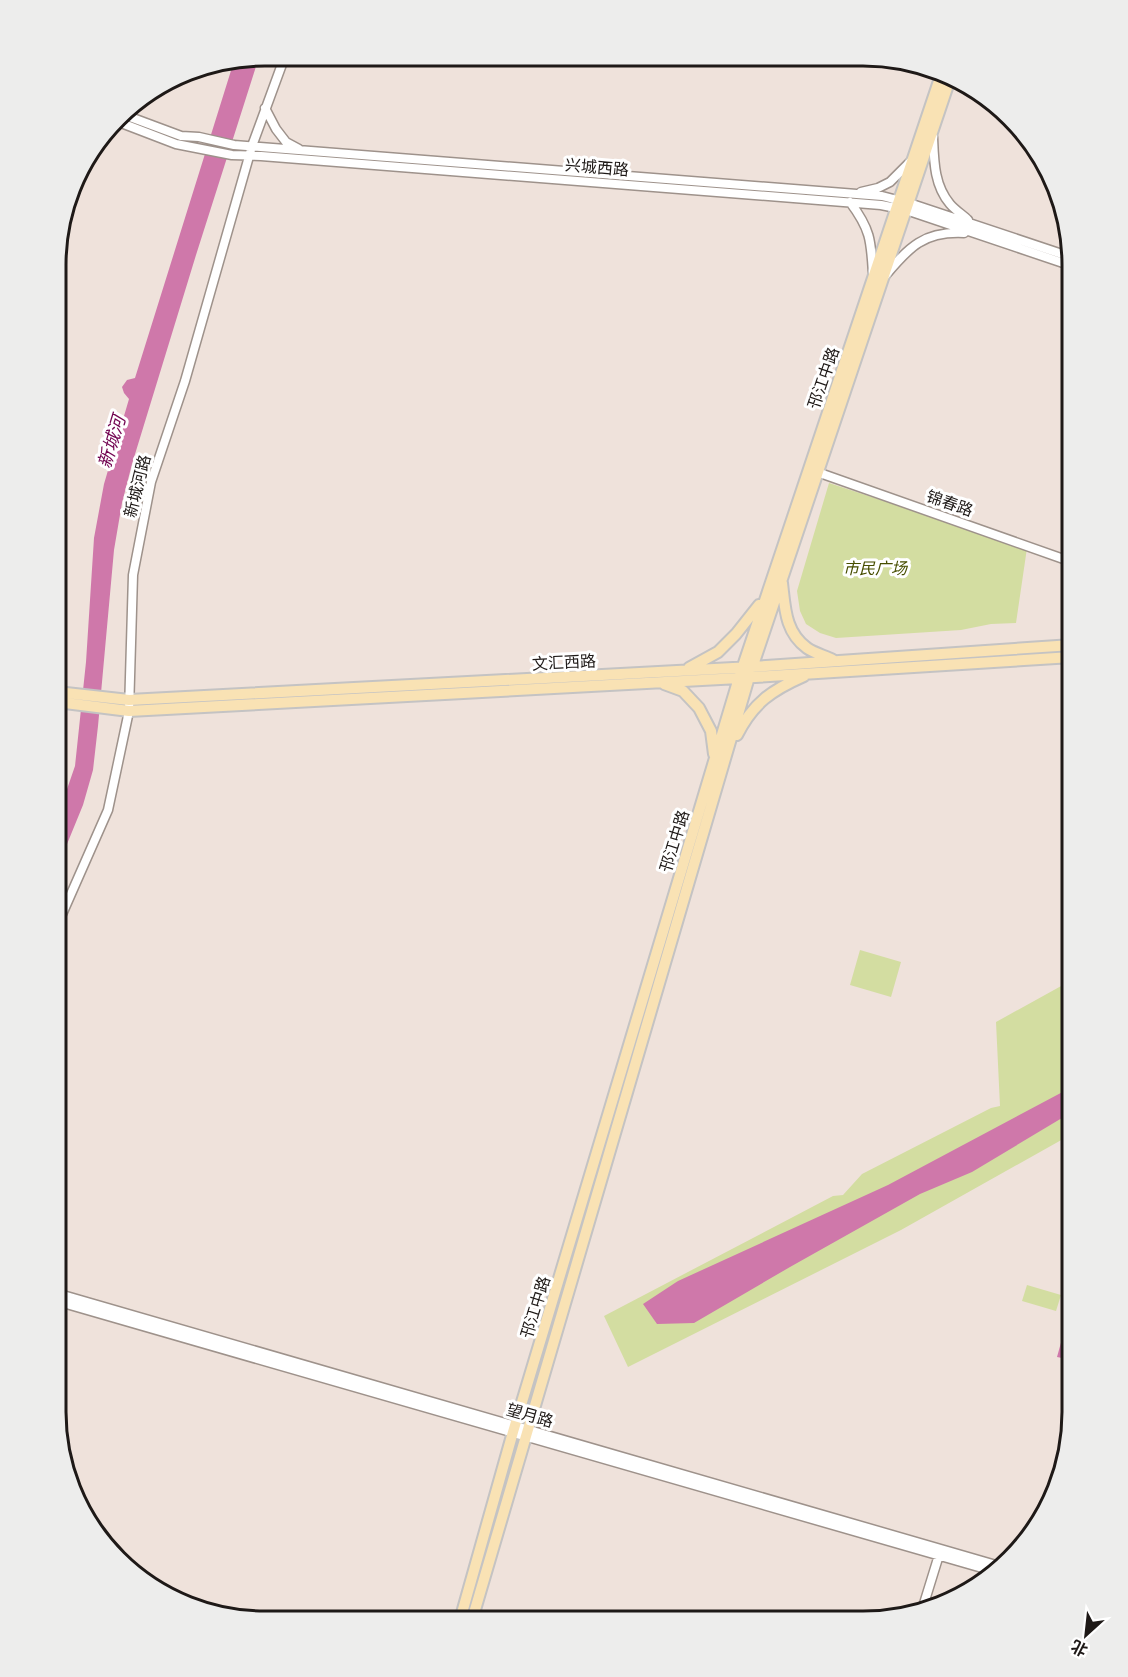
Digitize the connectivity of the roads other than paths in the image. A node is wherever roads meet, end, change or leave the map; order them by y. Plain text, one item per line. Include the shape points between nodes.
1 (281, 66) edge
2 (939, 81) edge
3 (948, 86) edge
4 (265, 108) junction
5 (131, 118) edge
6 (125, 124) edge
7 (932, 130) junction
8 (303, 150) junction
9 (251, 151) junction
10 (912, 160) junction
11 (851, 198) junction
12 (903, 205) junction
13 (974, 229) junction
14 (1061, 254) edge
15 (1062, 262) edge
16 (878, 278) junction
17 (817, 472) junction
18 (1062, 558) edge
19 (782, 580) junction
20 (764, 598) junction
21 (1062, 646) edge
22 (1062, 658) edge
23 (836, 661) junction
24 (685, 671) junction
25 (745, 672) junction
26 (812, 673) junction
27 (658, 682) junction
28 (66, 696) edge
29 (75, 699) junction
30 (66, 700) edge
31 (129, 706) junction
32 (720, 757) junction
33 (66, 905) edge
34 (66, 1296) edge
35 (66, 1304) edge
36 (514, 1429) junction
37 (526, 1433) junction
38 (939, 1555) junction
39 (991, 1564) edge
40 (985, 1569) edge
41 (925, 1601) edge
42 (463, 1611) edge
43 (475, 1611) edge

1 - 4 street, 新城河路
2 - 10 main road, 邗江中路
3 - 7 main road, 邗江中路
4 - 8 street via 286,142
4 - 9 street, 新城河路
5 - 9 street, 兴城西路 via 181,136 205,138
6 - 9 street, 兴城西路 via 170,142 203,149 232,155
7 - 12 main road, 邗江中路
7 - 13 street via 938,185
8 - 9 street, 兴城西路
8 - 11 street, 兴城西路
9 - 11 street, 兴城西路
9 - 31 street, 新城河路 via 185,381 151,482 133,575
10 - 11 street via 890,182
10 - 12 main road, 邗江中路
11 - 12 street, 兴城西路 via 882,196
11 - 16 street via 870,237
12 - 13 street, 兴城西路
12 - 16 main road, 邗江中路
13 - 14 street, 兴城西路
13 - 15 street, 兴城西路
13 - 16 street via 925,239
16 - 17 main road, 邗江中路
16 - 20 main road, 邗江中路
17 - 18 street, 锦春路
17 - 19 main road, 邗江中路
19 - 23 main road via 793,636 808,649
19 - 25 main road, 邗江中路
20 - 24 main road via 718,652
20 - 25 main road, 邗江中路
21 - 23 main road, 文汇西路
22 - 26 main road, 文汇西路
23 - 25 main road, 文汇西路
24 - 25 main road, 文汇西路
24 - 31 main road, 文汇西路
25 - 26 main road, 文汇西路
25 - 27 main road, 文汇西路
25 - 32 main road, 邗江中路
26 - 32 main road via 761,700
27 - 31 main road, 文汇西路
27 - 32 main road via 683,692 699,708
28 - 29 main road, 文汇西路
29 - 30 main road, 文汇西路
29 - 31 main road, 文汇西路
31 - 33 street, 新城河路 via 108,810
32 - 36 main road, 邗江中路
32 - 37 main road, 邗江中路
34 - 36 street, 望月路
35 - 36 street, 望月路
36 - 37 street, 望月路
36 - 42 main road, 邗江中路
37 - 38 street, 望月路
37 - 39 street, 望月路
37 - 43 main road, 邗江中路
38 - 40 street, 望月路
38 - 41 street

